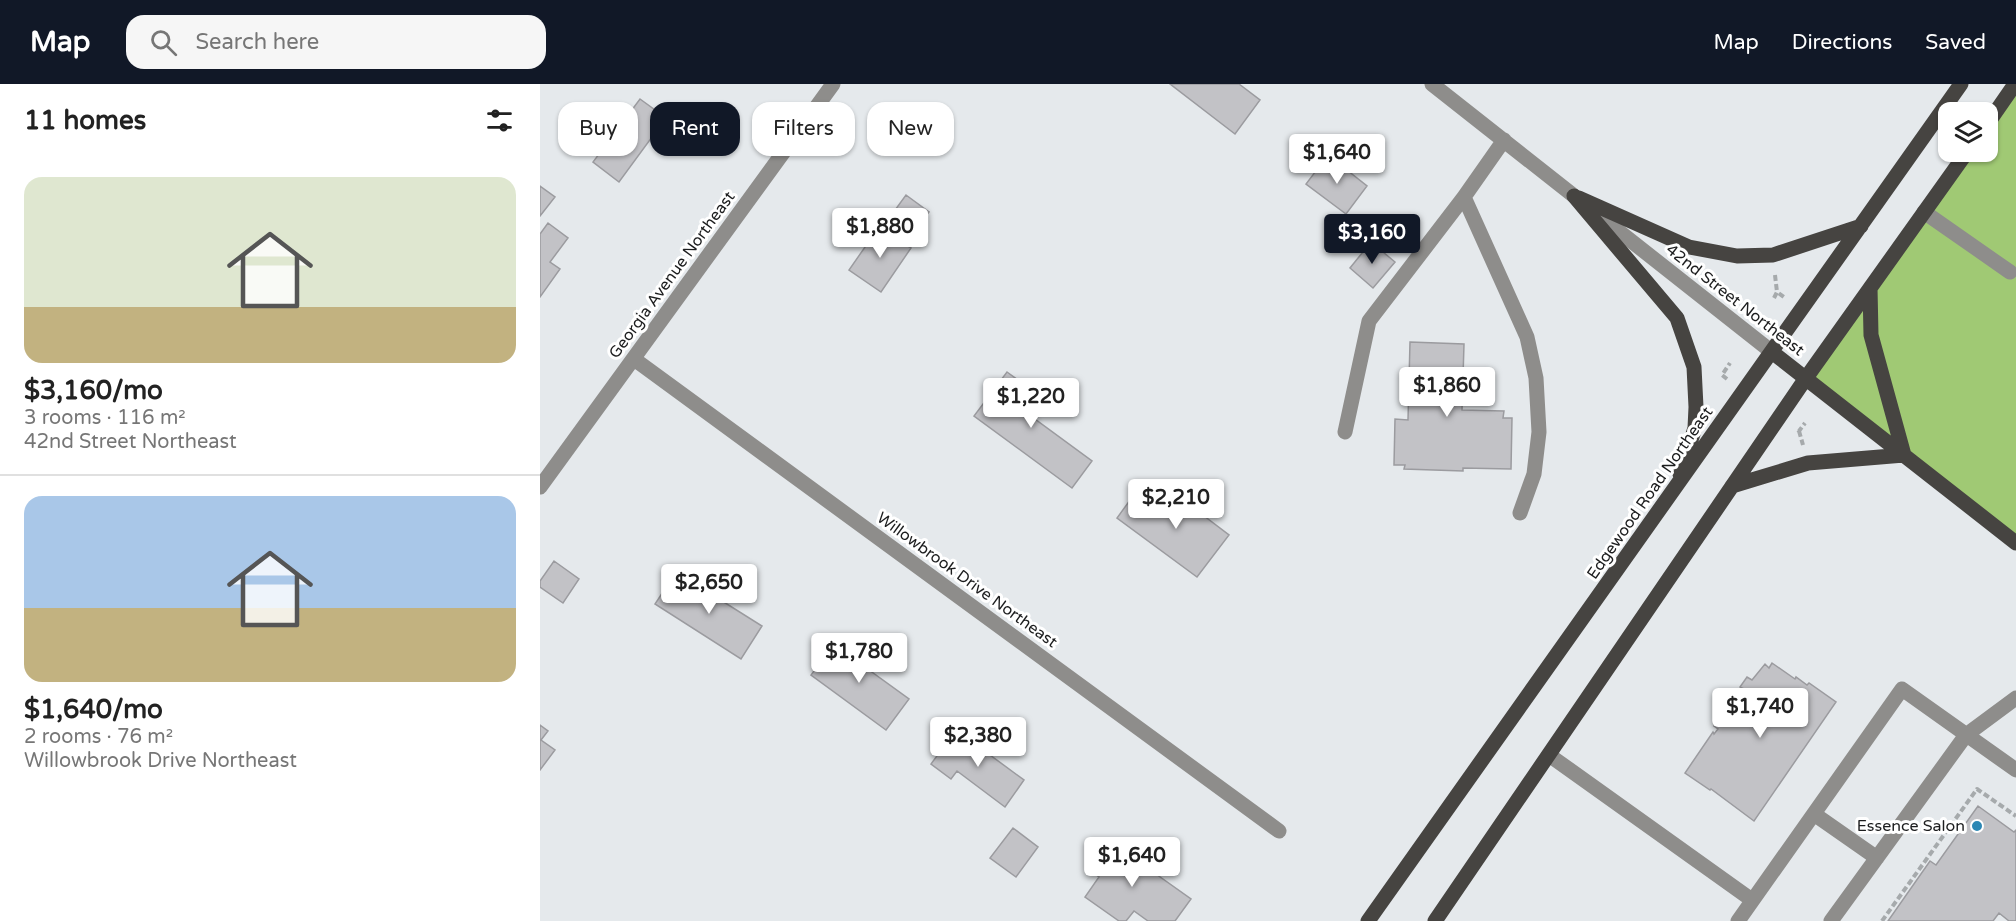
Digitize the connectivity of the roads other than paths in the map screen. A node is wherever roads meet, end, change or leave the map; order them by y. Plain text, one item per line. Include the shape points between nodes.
1 (833, 84) edge
2 (1432, 84) edge
3 (1961, 84) edge
4 (2015, 84) edge
5 (1998, 109) edge
6 (1504, 140) junction
7 (1960, 162) edge
8 (1574, 196) junction
9 (1464, 197) junction
10 (1924, 212) junction
11 (1861, 226) junction
12 (2010, 272) dead end
13 (1870, 288) junction
14 (1772, 352) junction
15 (634, 359) junction
16 (1806, 378) junction
17 (1345, 432) dead end
18 (1904, 455) junction
19 (1732, 486) junction
20 (540, 487) edge
21 (1675, 488) junction
22 (1520, 513) dead end
23 (2016, 543) edge
24 (2016, 698) edge
25 (1966, 735) junction
26 (1549, 754) junction
27 (2016, 770) edge
28 (1814, 814) junction
29 (1279, 831) dead end
30 (1877, 858) junction
31 (1752, 900) junction
32 (1368, 921) edge
33 (1435, 921) edge
34 (1738, 921) edge
35 (1831, 921) edge

1 - 15 street, Georgia Avenue Northeast
2 - 6 street, 42nd Street Northeast
3 - 11 main road, Edgewood Road Northeast
4 - 5 main road
6 - 8 street, 42nd Street Northeast
6 - 9 street
7 - 10 main road
8 - 11 main road via 1689,248 1737,256 1773,255
8 - 14 street, 42nd Street Northeast
8 - 21 main road via 1677,318 1688,347 1694,367 1695,428
9 - 17 street via 1370,321
9 - 22 street via 1527,337 1536,378 1539,432 1534,474
10 - 12 street
10 - 13 main road
11 - 14 main road, Edgewood Road Northeast
13 - 16 main road
13 - 18 main road via 1871,335
14 - 16 main road, 42nd Street Northeast
14 - 21 main road, Edgewood Road Northeast
15 - 20 street, Georgia Avenue Northeast
15 - 29 street, Willowbrook Drive Northeast
16 - 18 main road, 42nd Street Northeast
16 - 19 main road
18 - 19 main road via 1808,463
18 - 23 main road, 42nd Street Northeast
19 - 26 main road
21 - 32 main road, Edgewood Road Northeast
24 - 25 street
25 - 27 street
25 - 28 street via 1902,689
25 - 30 street
26 - 31 street
26 - 33 main road
28 - 30 street
28 - 31 street
30 - 35 street
31 - 34 street

